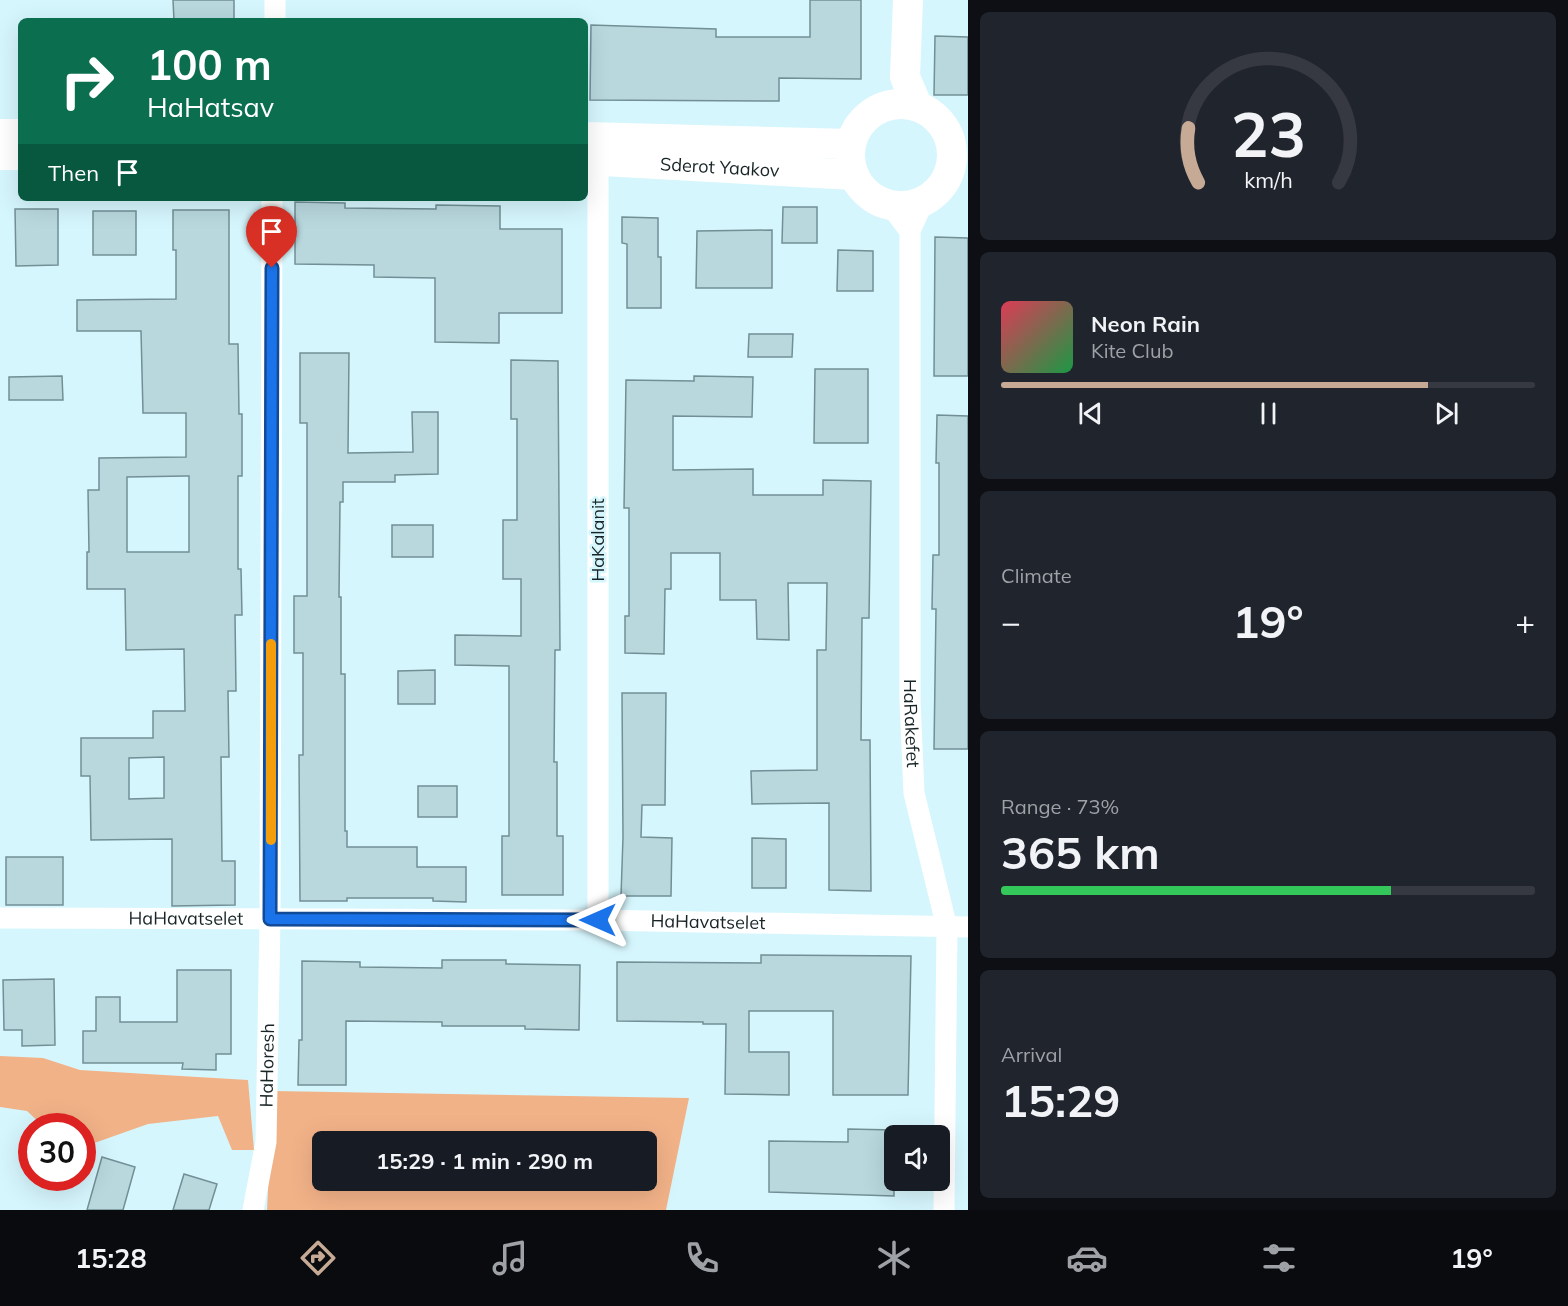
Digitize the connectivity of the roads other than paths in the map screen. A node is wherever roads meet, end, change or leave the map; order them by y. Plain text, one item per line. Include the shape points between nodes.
1 (275, 0) edge
2 (908, 0) edge
3 (275, 18) edge
4 (904, 105) junction
5 (0, 134) edge
6 (18, 134) edge
7 (851, 144) junction
8 (960, 145) edge
9 (589, 152) edge
10 (0, 155) edge
11 (18, 155) edge
12 (854, 176) junction
13 (958, 180) edge
14 (272, 201) edge
15 (922, 202) junction
16 (890, 205) junction
17 (910, 231) junction
18 (0, 918) edge
19 (270, 919) junction
20 (598, 920) junction
21 (958, 928) edge
22 (253, 1210) edge
23 (944, 1210) edge

1 - 3 street
2 - 4 street
4 - 7 street via 882,106 867,116 856,128
4 - 8 street via 933,114
5 - 6 street
7 - 9 street, Sderot Yaakov
7 - 12 street
8 - 13 street via 952,162
9 - 12 street, Sderot Yaakov
9 - 20 street, HaKalanit
10 - 11 street
12 - 16 street via 876,200
13 - 15 street
14 - 19 street, HaHoresh
15 - 16 street
15 - 17 street, HaRakefet
16 - 17 street
17 - 21 street, HaRakefet via 910,700 914,793
18 - 19 street, HaHavatselet
19 - 20 street, HaHavatselet
19 - 22 street, HaHoresh via 266,1143
20 - 21 street, HaHavatselet
21 - 23 street, HaRakefet

